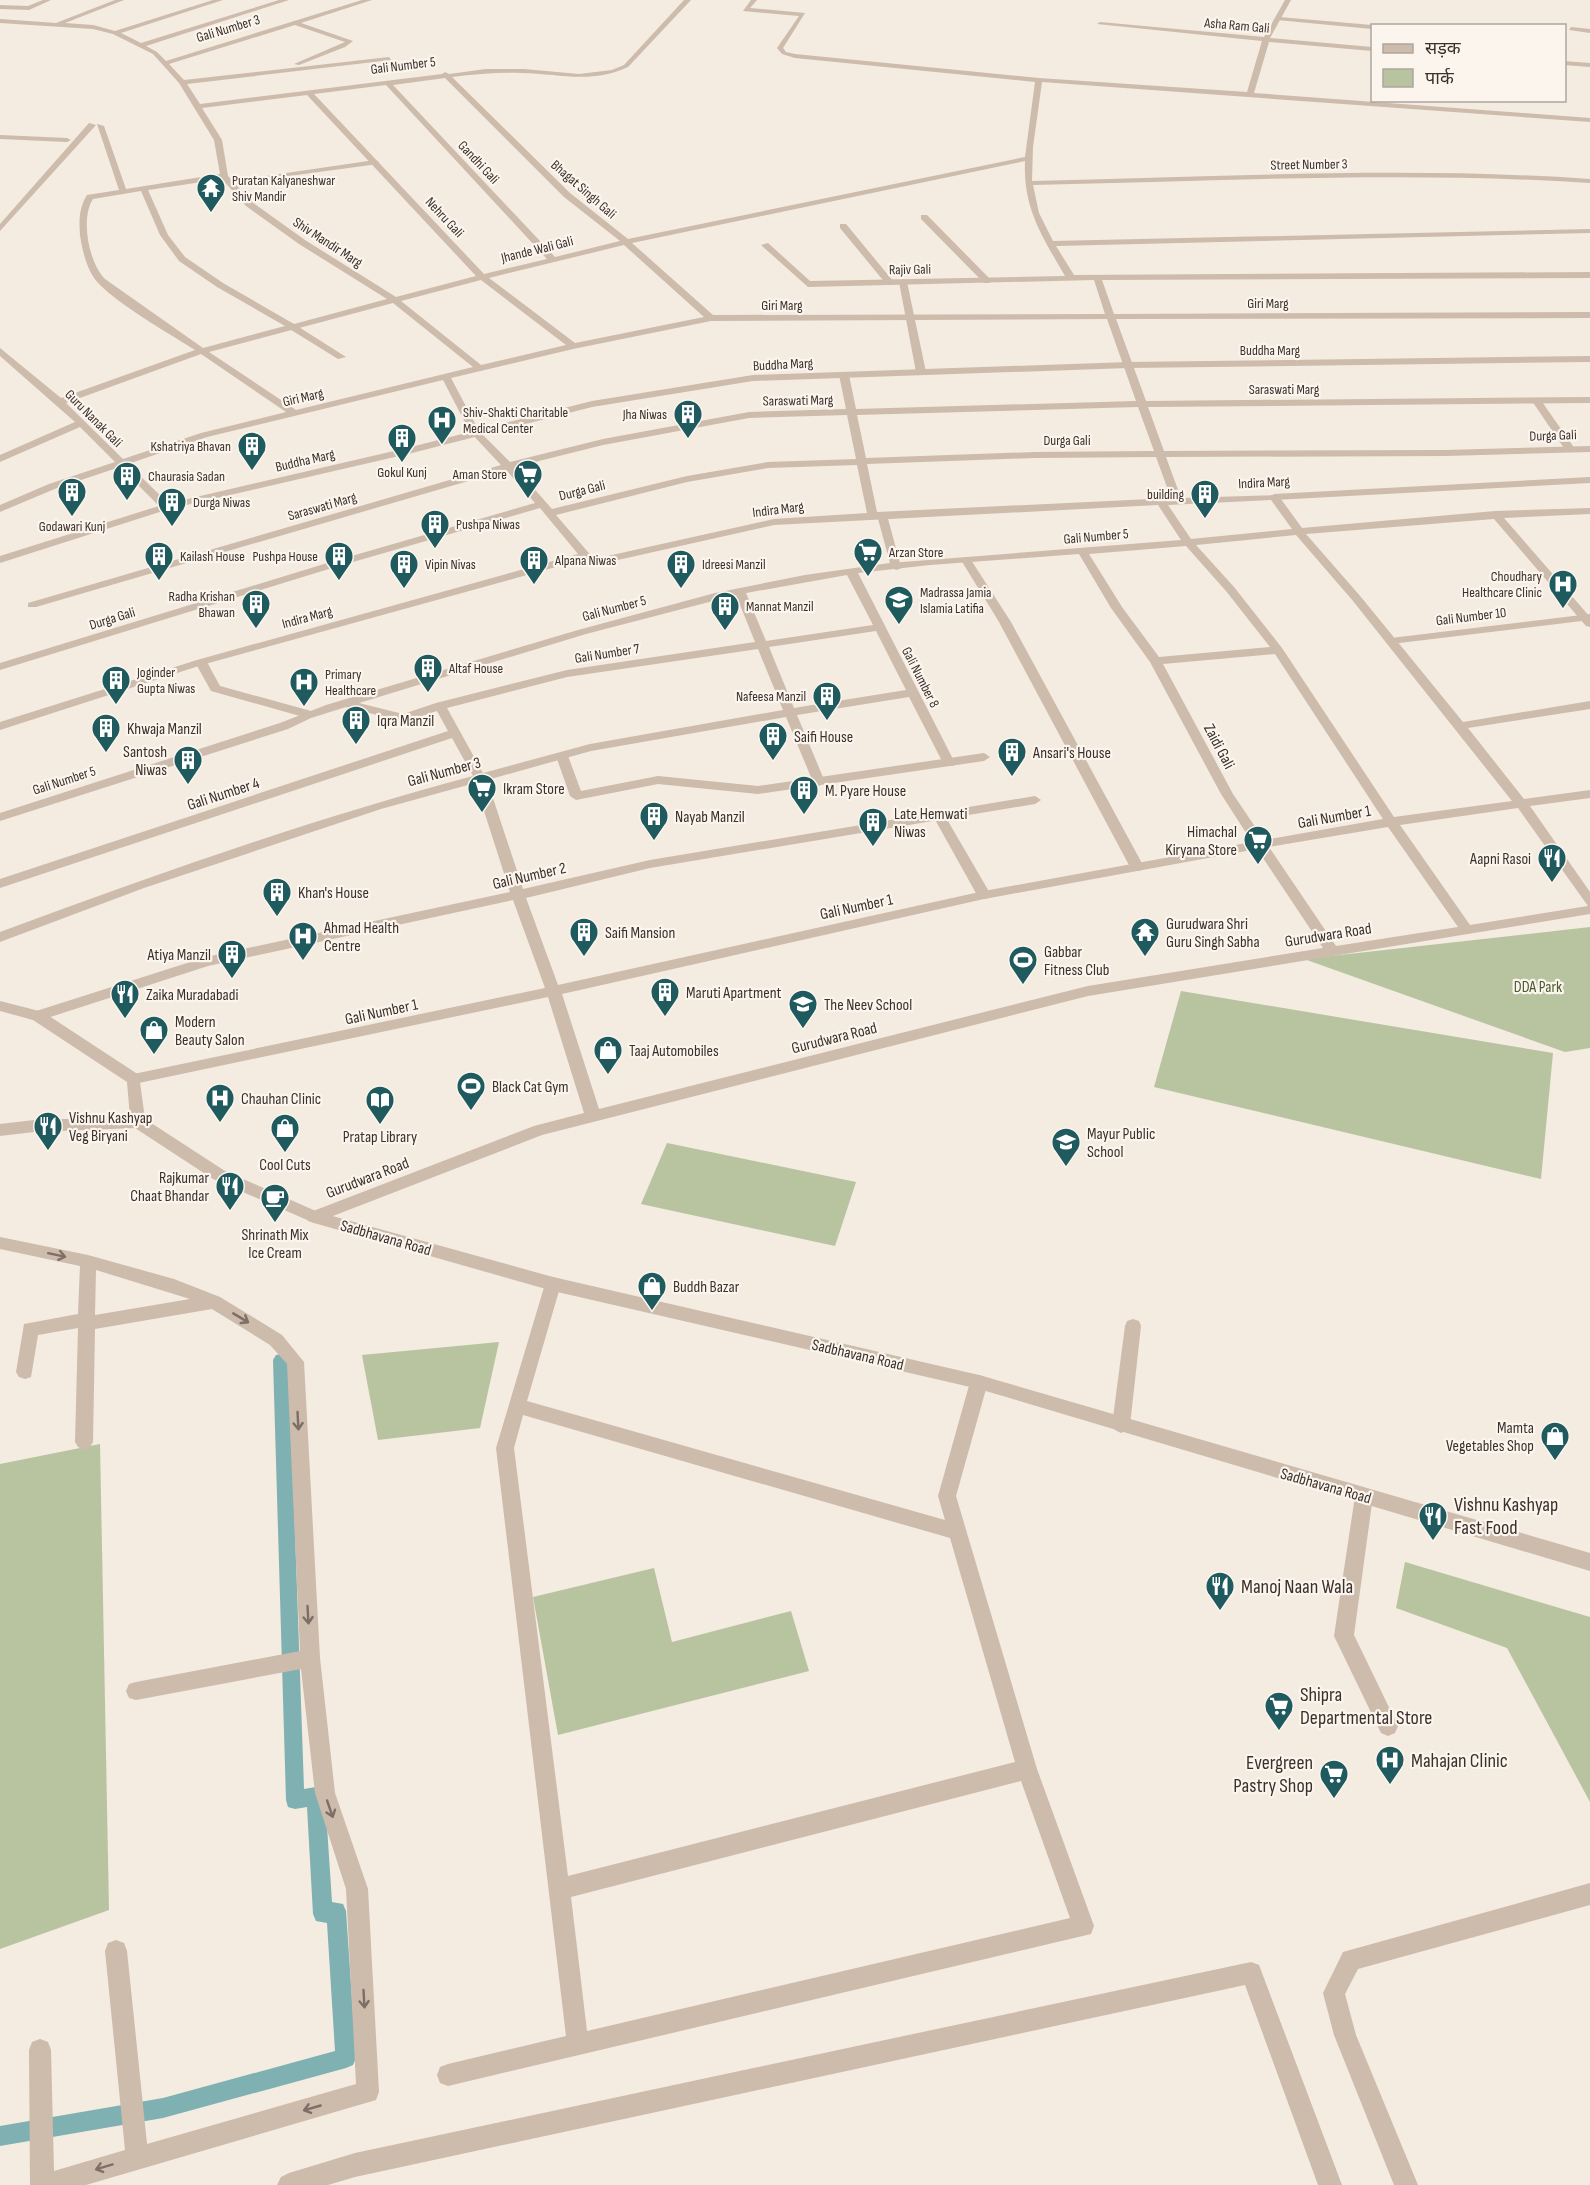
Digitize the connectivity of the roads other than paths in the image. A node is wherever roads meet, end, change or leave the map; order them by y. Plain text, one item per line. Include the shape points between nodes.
1 (48, 0) edge
2 (121, 0) edge
3 (220, 0) edge
4 (286, 0) edge
5 (369, 0) edge
6 (688, 0) edge
7 (754, 0) edge
8 (1288, 0) edge
9 (0, 7) edge
10 (1279, 19) junction
11 (0, 23) edge
12 (295, 23) junction
13 (1100, 24) dead end
14 (55, 25) junction
15 (1371, 27) edge
16 (1571, 30) dead end
17 (1590, 31) edge
18 (116, 33) junction
19 (1266, 39) junction
20 (142, 45) junction
21 (1371, 49) edge
22 (389, 59) dead end
23 (165, 63) junction
24 (1566, 63) edge
25 (1590, 65) edge
26 (277, 71) junction
27 (445, 75) junction
28 (1039, 80) junction
29 (182, 82) junction
30 (387, 82) junction
31 (309, 93) junction
32 (1250, 94) junction
33 (196, 107) junction
34 (1590, 120) edge
35 (0, 138) edge
36 (67, 140) dead end
37 (1029, 158) junction
38 (375, 162) junction
39 (227, 179) junction
40 (1590, 180) edge
41 (1029, 183) junction
42 (143, 188) junction
43 (123, 190) junction
44 (924, 217) dead end
45 (843, 226) dead end
46 (0, 230) edge
47 (1590, 231) edge
48 (626, 242) junction
49 (1051, 244) junction
50 (765, 245) dead end
51 (552, 259) junction
52 (1590, 275) edge
53 (482, 277) junction
54 (1071, 278) junction
55 (1097, 278) junction
56 (891, 282) junction
57 (903, 282) junction
58 (987, 282) junction
59 (393, 299) junction
60 (1590, 315) edge
61 (711, 318) junction
62 (910, 318) junction
63 (1112, 318) junction
64 (291, 326) junction
65 (573, 346) junction
66 (0, 351) edge
67 (202, 351) junction
68 (341, 357) dead end
69 (1590, 359) edge
70 (1128, 364) junction
71 (479, 368) junction
72 (921, 372) junction
73 (844, 375) junction
74 (446, 377) junction
75 (1590, 400) edge
76 (1537, 401) junction
77 (60, 402) junction
78 (1142, 404) junction
79 (294, 412) junction
80 (852, 412) junction
81 (80, 423) junction
82 (475, 432) junction
83 (1570, 449) junction
84 (1590, 449) edge
85 (1160, 454) junction
86 (0, 459) edge
87 (862, 460) junction
88 (119, 462) junction
89 (508, 466) junction
90 (1590, 480) edge
91 (1274, 497) junction
92 (1161, 502) junction
93 (1177, 502) junction
94 (166, 507) junction
95 (0, 509) edge
96 (546, 509) junction
97 (1590, 511) edge
98 (1495, 514) junction
99 (877, 516) junction
100 (1298, 530) junction
101 (1188, 542) junction
102 (1083, 552) junction
103 (585, 556) junction
104 (0, 560) edge
105 (966, 561) junction
106 (896, 567) junction
107 (851, 571) junction
108 (740, 591) junction
109 (32, 605) dead end
110 (1588, 619) edge
111 (879, 627) junction
112 (1391, 641) junction
113 (762, 644) junction
114 (1278, 650) junction
115 (1156, 661) junction
116 (201, 662) junction
117 (0, 667) edge
118 (912, 693) junction
119 (346, 703) junction
120 (1590, 705) edge
121 (440, 706) junction
122 (791, 712) junction
123 (306, 714) junction
124 (0, 726) edge
125 (1460, 726) junction
126 (455, 733) junction
127 (562, 756) junction
128 (984, 757) dead end
129 (949, 763) junction
130 (480, 778) junction
131 (819, 782) junction
132 (1590, 794) edge
133 (1035, 801) dead end
134 (1522, 805) junction
135 (939, 816) junction
136 (0, 817) edge
137 (1391, 822) junction
138 (1261, 845) junction
139 (1137, 867) junction
140 (0, 884) edge
141 (518, 895) junction
142 (984, 895) junction
143 (1590, 902) edge
144 (1590, 910) edge
145 (1467, 930) junction
146 (0, 937) edge
147 (1333, 952) junction
148 (553, 989) junction
149 (0, 1006) edge
150 (38, 1016) junction
151 (134, 1079) junction
152 (592, 1118) junction
153 (138, 1122) junction
154 (0, 1130) edge
155 (314, 1217) junction
156 (0, 1243) edge
157 (88, 1261) junction
158 (553, 1284) junction
159 (214, 1302) junction
160 (88, 1321) junction
161 (1133, 1326) dead end
162 (25, 1372) dead end
163 (979, 1382) junction
164 (517, 1406) junction
165 (1121, 1425) junction
166 (84, 1442) dead end
167 (1364, 1496) junction
168 (958, 1532) junction
169 (1590, 1562) edge
170 (310, 1658) junction
171 (136, 1691) dead end
172 (1388, 1726) dead end
173 (1027, 1769) junction
174 (559, 1889) junction
175 (1590, 1894) edge
176 (116, 1951) dead end
177 (578, 2045) junction
178 (40, 2050) dead end
179 (448, 2075) dead end
180 (137, 2157) junction
181 (43, 2185) edge
182 (289, 2185) edge
183 (1330, 2185) edge
184 (1406, 2185) edge

1 - 9 street via 29,8
2 - 14 street
3 - 18 street
4 - 20 street
5 - 12 street, Gali Number 3
6 - 27 street, Gali Number 5 via 626,66 615,72 578,77 527,71
7 - 28 street via 746,10 803,14 782,42 780,48 784,53
8 - 10 street
10 - 15 street
10 - 19 street
11 - 14 street
12 - 23 street, Gali Number 3
12 - 26 street via 350,41
13 - 19 street, Asha Ram Gali
14 - 18 street
16 - 17 street
18 - 20 street
19 - 21 street, Asha Ram Gali
19 - 32 street
20 - 23 street
22 - 26 street
23 - 29 street
24 - 25 street
26 - 29 street
27 - 30 street, Gali Number 5
27 - 48 street, Bhagat Singh Gali via 567,195
28 - 32 street
28 - 37 street
29 - 33 street
30 - 31 street, Gali Number 5
30 - 51 street, Gandhi Gali
31 - 33 street, Gali Number 5
31 - 38 street, Nehru Gali
32 - 34 street
33 - 39 street via 218,140
35 - 36 street
37 - 41 street
37 - 48 street, Jhande Wali Gali
38 - 39 street
38 - 53 street, Nehru Gali
39 - 42 street
39 - 59 street, Shiv Mandir Marg via 249,204
40 - 41 street, Street Number 3 via 1445,175
41 - 49 street via 1035,213
42 - 43 street
42 - 64 street via 164,235 182,259
43 - 46 street via 96,126
43 - 67 street via 96,195 85,202 83,217 90,260 98,277
44 - 58 street
45 - 56 street
47 - 49 street
48 - 51 street, Jhande Wali Gali
48 - 61 street, Bhagat Singh Gali
49 - 54 street
50 - 56 street, Rajiv Gali via 808,284
51 - 53 street, Jhande Wali Gali
52 - 55 street, Rajiv Gali
53 - 59 street, Jhande Wali Gali
53 - 65 street, Nehru Gali
54 - 55 street, Rajiv Gali
54 - 58 street, Rajiv Gali
55 - 63 street
56 - 57 street, Rajiv Gali
57 - 58 street, Rajiv Gali
57 - 62 street
59 - 64 street, Jhande Wali Gali
59 - 71 street, Shiv Mandir Marg
60 - 63 street, Giri Marg
61 - 62 street, Giri Marg
61 - 65 street, Giri Marg
62 - 63 street, Giri Marg
62 - 72 street
63 - 70 street
64 - 67 street, Jhande Wali Gali
64 - 68 street
65 - 71 street, Giri Marg
66 - 77 street, Guru Nanak Gali
67 - 77 street, Jhande Wali Gali
67 - 79 street
69 - 70 street, Buddha Marg
70 - 72 street, Buddha Marg
70 - 78 street
71 - 74 street, Giri Marg
72 - 73 street, Buddha Marg
73 - 80 street
73 - 82 street, Buddha Marg via 753,378 592,404
74 - 79 street, Giri Marg
74 - 82 street
75 - 76 street, Saraswati Marg
76 - 78 street, Saraswati Marg
76 - 83 street
77 - 81 street, Guru Nanak Gali
78 - 80 street, Saraswati Marg
78 - 85 street
79 - 88 street, Giri Marg
80 - 87 street
80 - 89 street, Saraswati Marg via 749,415 603,442
81 - 86 street
81 - 88 street, Guru Nanak Gali
82 - 89 street
82 - 94 street, Buddha Marg
83 - 84 street, Durga Gali
83 - 85 street, Durga Gali
85 - 87 street, Durga Gali
85 - 93 street
87 - 96 street, Durga Gali via 768,465
87 - 99 street
88 - 94 street, Guru Nanak Gali
88 - 95 street, Giri Marg
89 - 96 street
89 - 109 street, Saraswati Marg
90 - 91 street, Indira Marg
91 - 93 street, Indira Marg
91 - 100 street
92 - 93 street, Indira Marg
92 - 99 street, Indira Marg
92 - 101 street
94 - 104 street, Buddha Marg
96 - 103 street
96 - 117 street, Durga Gali via 328,566
97 - 98 street, Gali Number 5
98 - 100 street, Gali Number 5
98 - 110 street
99 - 103 street, Indira Marg via 774,522 591,563
99 - 106 street
100 - 101 street, Gali Number 5
100 - 112 street
101 - 102 street, Gali Number 5
101 - 114 street
102 - 105 street, Gali Number 5
102 - 115 street, Zaidi Gali
103 - 116 street, Indira Marg
105 - 106 street, Gali Number 5
105 - 139 street via 1005,622
106 - 107 street, Gali Number 5
107 - 108 street, Gali Number 5
107 - 111 street, Gali Number 8
108 - 113 street
108 - 119 street, Gali Number 5 via 606,625
110 - 112 street, Gali Number 10
111 - 113 street, Gali Number 7
111 - 118 street, Gali Number 8
112 - 125 street
113 - 121 street, Gali Number 7 via 567,674
113 - 122 street
114 - 115 street
114 - 137 street
115 - 138 street, Zaidi Gali via 1227,794
116 - 123 street via 215,688
116 - 124 street, Indira Marg
118 - 122 street, Gali Number 3
118 - 129 street, Gali Number 8
119 - 121 street, Gali Number 7 via 405,718
119 - 123 street, Gali Number 5
120 - 125 street
121 - 126 street
122 - 127 street, Gali Number 3
122 - 131 street
123 - 136 street, Gali Number 5 via 284,726
125 - 134 street
126 - 130 street
126 - 140 street, Gali Number 4
127 - 130 street, Gali Number 3
127 - 131 street via 576,796 658,780 758,790
128 - 129 street
129 - 131 street
130 - 141 street
130 - 146 street, Gali Number 3 via 376,806 139,885
132 - 134 street, Gali Number 1
133 - 135 street, Gali Number 2
134 - 137 street, Gali Number 1
134 - 143 street
135 - 141 street, Gali Number 2 via 650,864
135 - 142 street
137 - 138 street, Gali Number 1
137 - 145 street
138 - 139 street, Gali Number 1
138 - 147 street, Zaidi Gali
139 - 142 street, Gali Number 1
141 - 148 street
141 - 150 street, Gali Number 2 via 206,962
142 - 148 street, Gali Number 1
144 - 145 street, Gurudwara Road
145 - 147 street, Gurudwara Road
147 - 152 street, Gurudwara Road via 1088,991
148 - 151 street, Gali Number 1
148 - 152 street
149 - 150 street
150 - 151 street
151 - 153 street
152 - 155 street, Gurudwara Road via 539,1130
153 - 154 street
153 - 155 street, Sadbhavana Road via 219,1175
155 - 158 street, Sadbhavana Road
156 -> 157 street
157 - 159 street
157 - 160 street
158 - 163 street, Sadbhavana Road
158 - 164 street
159 - 160 street
159 -> 170 street via 276,1340 295,1362
160 - 162 street via 30,1329
160 - 166 street
161 - 165 street
163 - 165 street, Sadbhavana Road
163 - 168 street via 947,1496
164 - 168 street
164 - 174 street via 505,1448
165 - 167 street, Sadbhavana Road
167 - 169 street, Sadbhavana Road
167 - 172 street via 1344,1636
168 - 173 street
170 - 171 street
170 -> 180 street via 325,1793 357,1889 368,2092
173 - 174 street
173 - 177 street via 1083,1926
174 - 177 street
175 - 184 street via 1351,1960 1334,1993 1345,2036
176 - 180 street
177 - 179 street
178 - 181 street
180 -> 181 street
182 - 183 street via 366,2162 1251,1973

